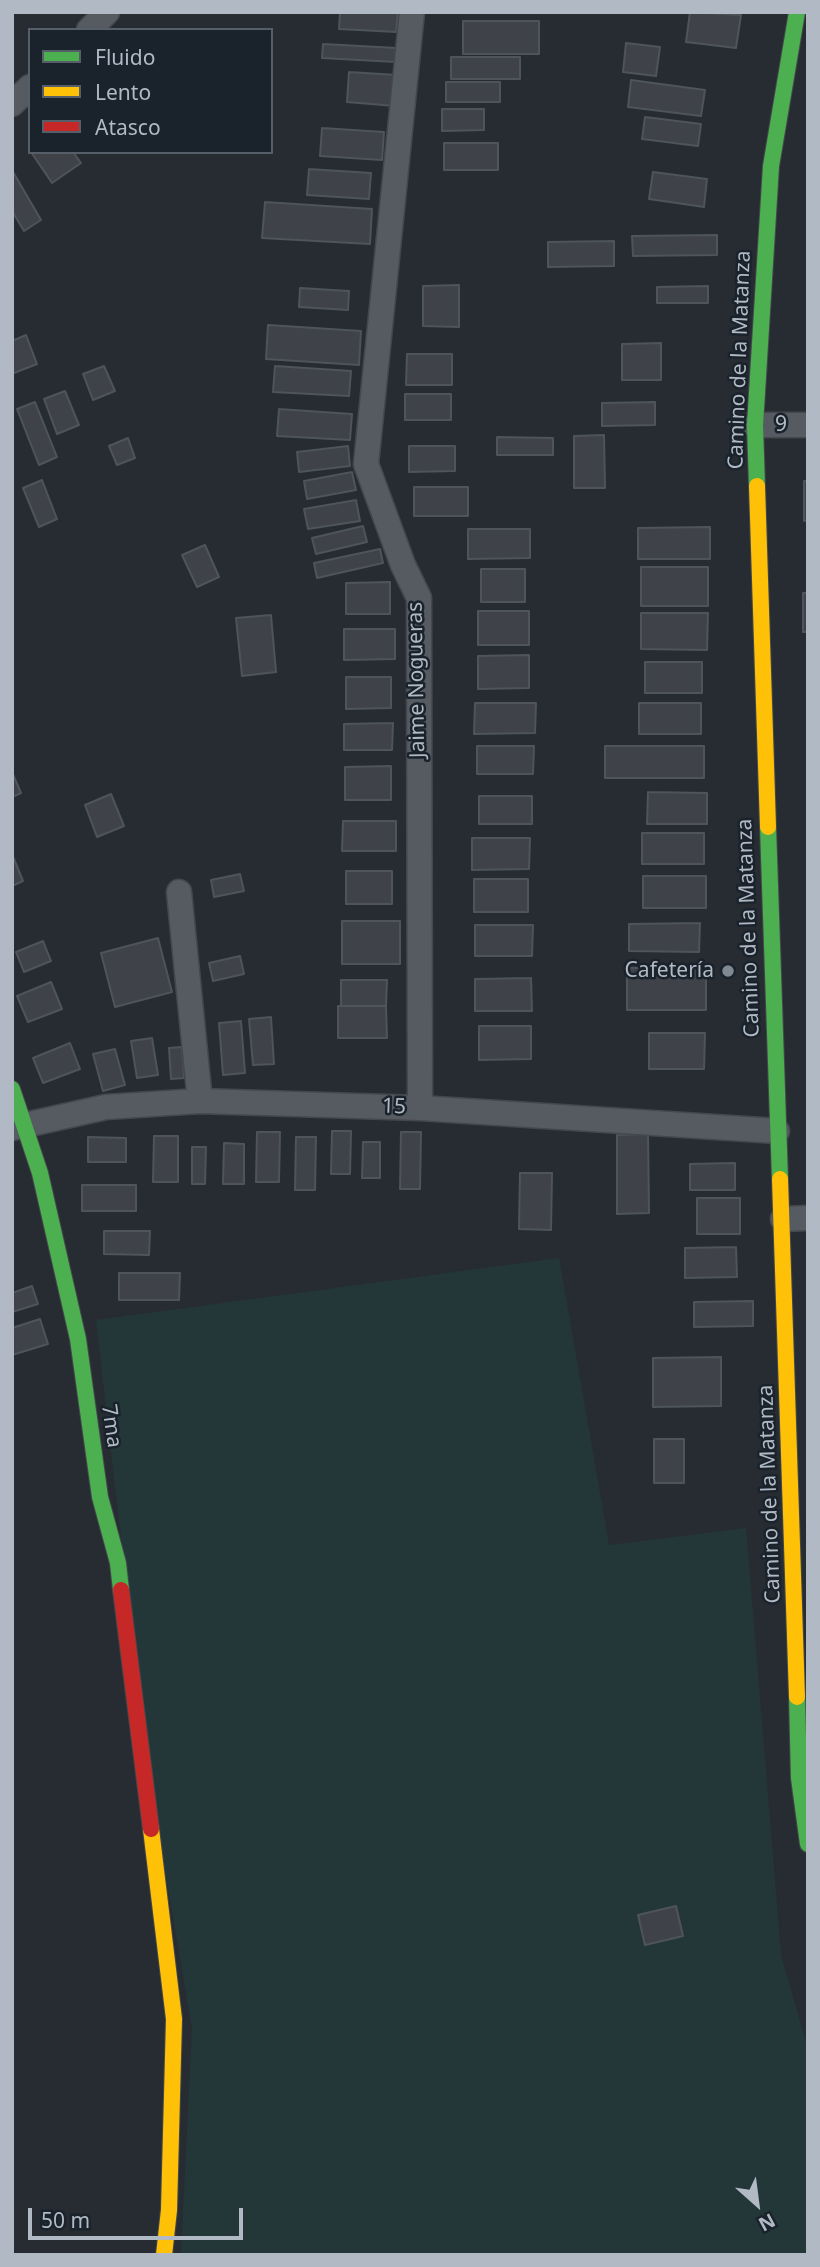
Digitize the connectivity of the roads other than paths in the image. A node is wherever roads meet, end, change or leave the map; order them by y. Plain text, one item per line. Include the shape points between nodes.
1 (107, 12) edge
2 (412, 12) edge
3 (797, 12) edge
4 (91, 28) edge
5 (28, 90) edge
6 (12, 104) edge
7 (755, 425) junction
8 (808, 425) edge
9 (179, 892) dead end
10 (12, 1089) edge
11 (200, 1101) junction
12 (420, 1108) junction
13 (19, 1126) edge
14 (777, 1131) junction
15 (808, 1218) edge
16 (783, 1219) junction
17 (808, 1843) edge
18 (164, 2255) edge

1 - 4 street
2 - 12 street, Jaime Nogueras via 366,464 402,565 419,598
3 - 7 main road, Camino de la Matanza via 771,166
5 - 6 street
7 - 8 street, 9
7 - 14 main road, Camino de la Matanza
9 - 11 street
10 - 13 main road, 7ma
11 - 12 street, 15
11 - 13 street, 15 via 106,1107
12 - 14 street, 15
13 - 18 main road, 7ma via 40,1173 78,1339 100,1497 118,1563 174,2019
14 - 16 main road, Camino de la Matanza
15 - 16 street
16 - 17 main road, Camino de la Matanza via 799,1778

